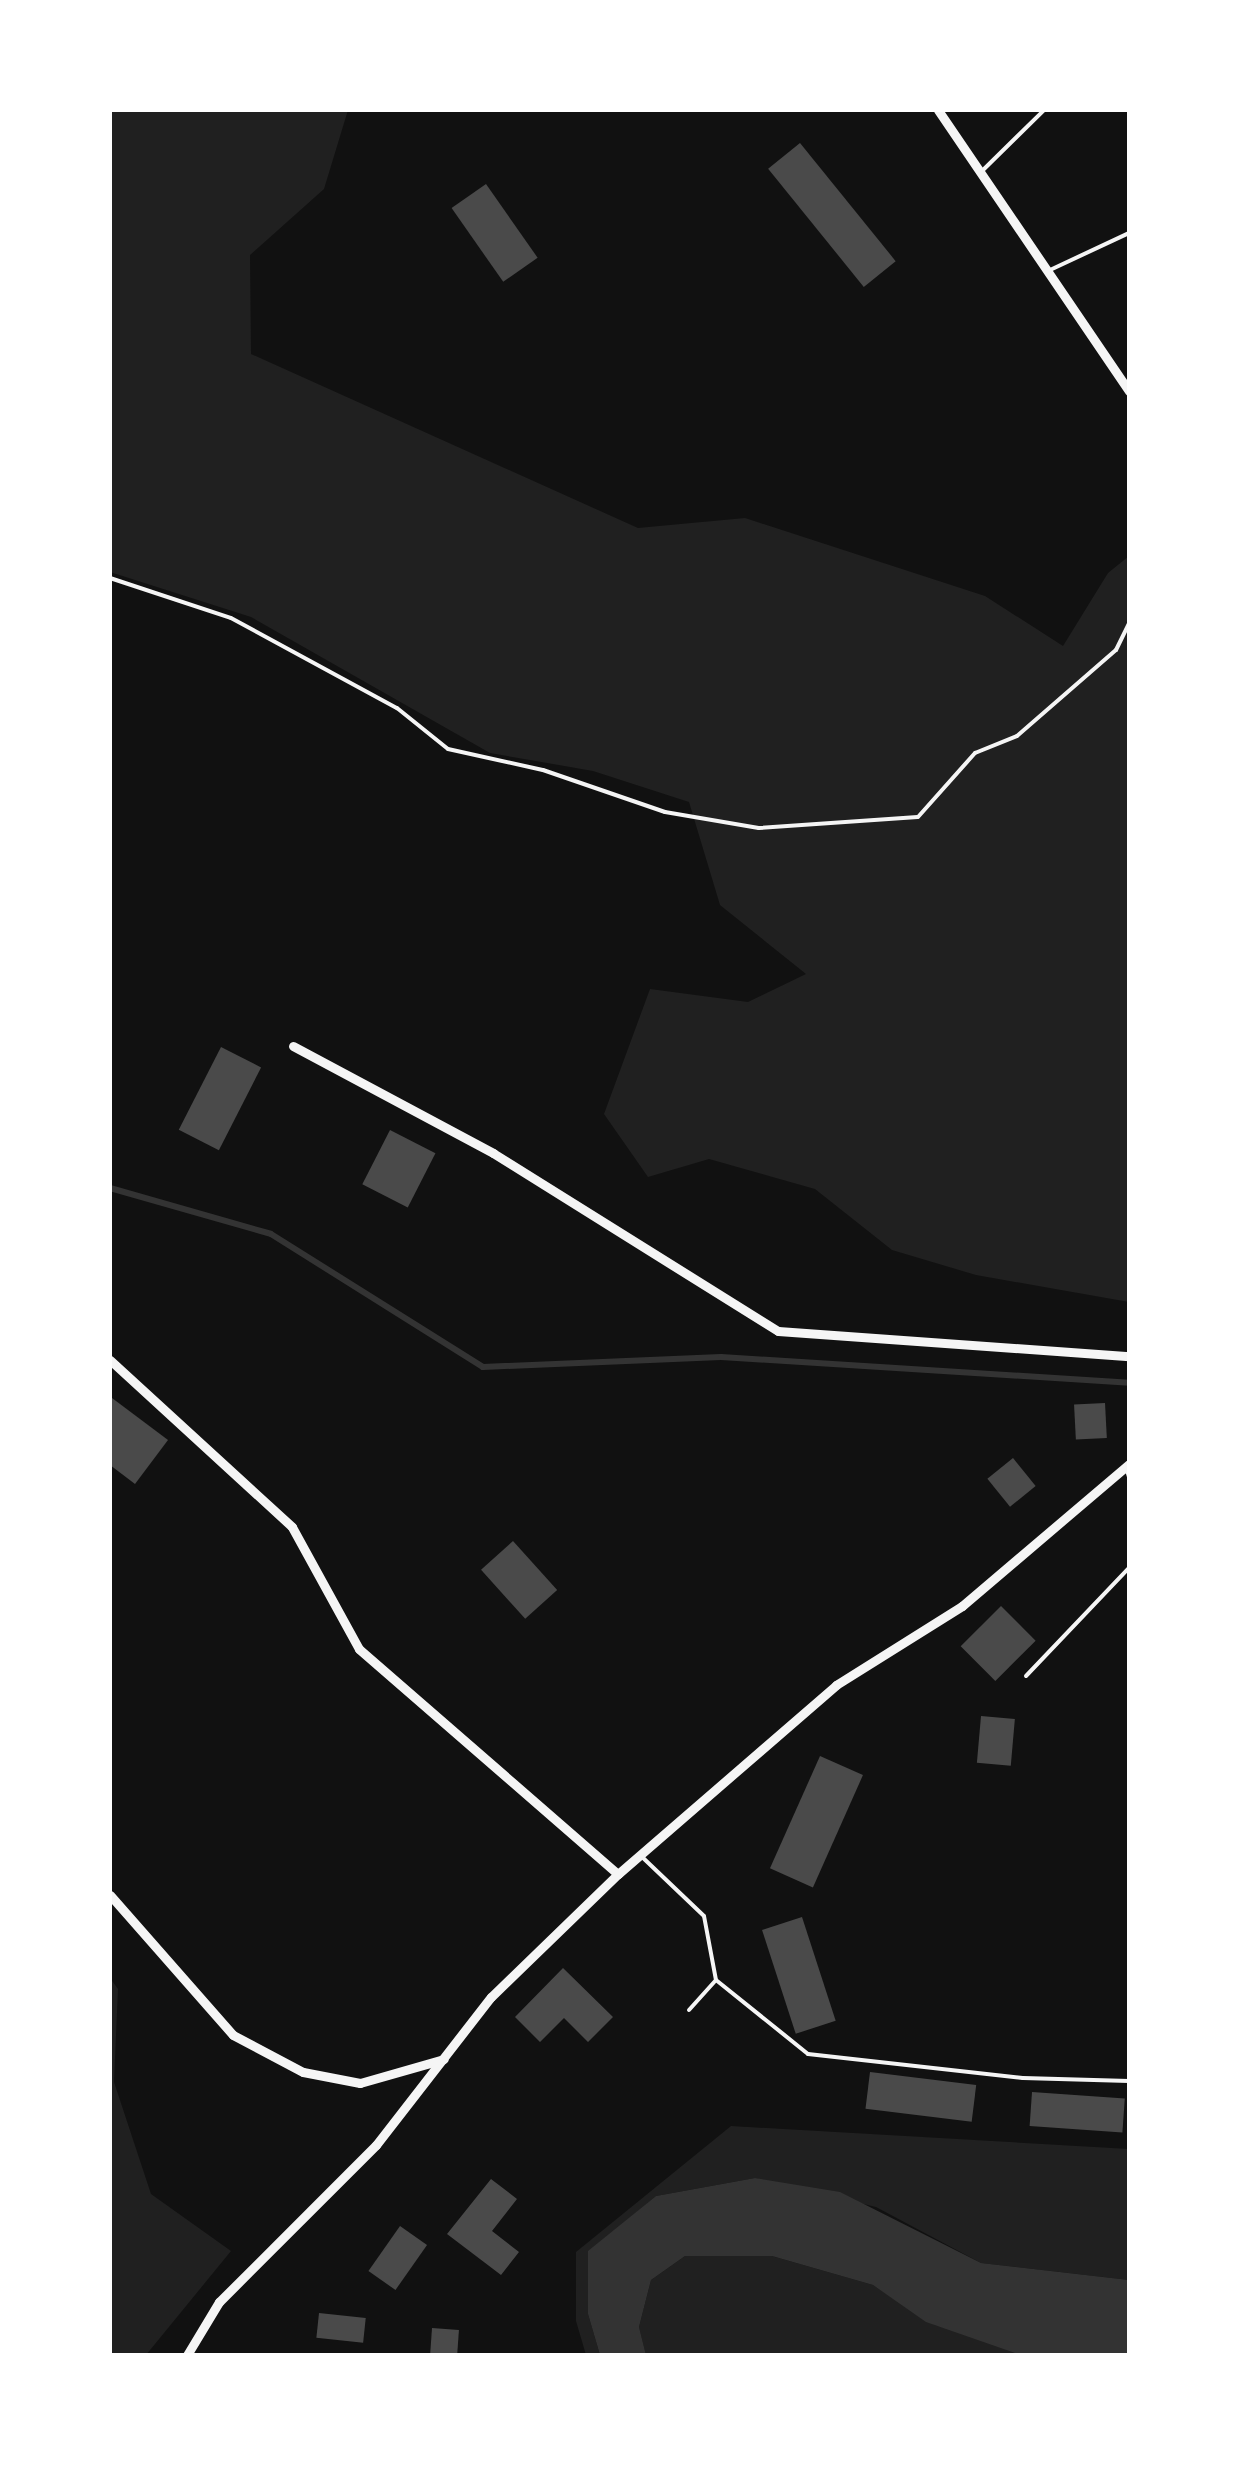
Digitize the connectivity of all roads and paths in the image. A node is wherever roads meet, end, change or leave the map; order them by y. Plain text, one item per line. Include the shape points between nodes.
1 (938, 110) edge
2 (1044, 110) edge
3 (980, 173) junction
4 (1129, 233) edge
5 (1046, 272) junction
6 (1111, 367) junction
7 (1129, 374) edge
8 (1129, 391) edge
9 (110, 578) edge
10 (1129, 623) edge
11 (293, 1046) dead end
12 (1129, 1356) edge
13 (110, 1360) edge
14 (1128, 1469) edge
15 (1129, 1568) edge
16 (1026, 1676) dead end
17 (640, 1855) junction
18 (618, 1874) junction
19 (110, 1895) edge
20 (716, 1980) junction
21 (689, 2010) dead end
22 (444, 2059) junction
23 (1129, 2081) edge
24 (187, 2355) edge

1 - 3 street
2 - 3 lane
3 - 5 street
4 - 5 lane
5 - 6 street
6 - 7 street
6 - 8 street
9 - 10 path via 232,618 397,708 448,750 543,770 665,812 758,828 918,817 974,753 1017,736 1116,650
11 - 12 street via 493,1152 778,1332
13 - 18 street via 292,1527 358,1649
14 - 17 street via 962,1606 836,1685
15 - 16 lane
17 - 18 street
17 - 20 lane via 704,1916
18 - 22 street via 491,1997
19 - 22 street via 233,2034 302,2072 360,2083
20 - 21 lane
20 - 23 lane via 808,2054 1023,2078
22 - 24 street via 376,2146 219,2302

